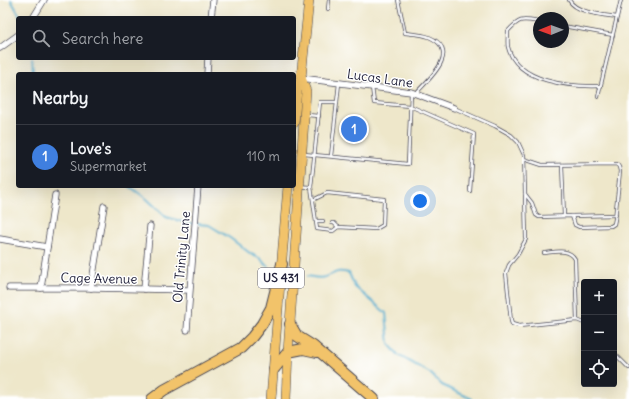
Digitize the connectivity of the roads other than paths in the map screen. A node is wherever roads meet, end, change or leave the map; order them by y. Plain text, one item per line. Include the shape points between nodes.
1 (44, 0) edge
2 (213, 0) edge
3 (309, 0) edge
4 (329, 0) edge
5 (398, 0) edge
6 (569, 0) edge
7 (621, 0) edge
8 (328, 9) dead end
9 (34, 16) edge
10 (211, 16) edge
11 (617, 17) junction
12 (533, 21) edge
13 (569, 27) edge
14 (613, 35) junction
15 (16, 36) edge
16 (0, 48) edge
17 (208, 60) edge
18 (207, 72) edge
19 (301, 78) junction
20 (339, 83) junction
21 (601, 86) junction
22 (372, 87) junction
23 (413, 93) junction
24 (598, 97) dead end
25 (337, 102) junction
26 (410, 106) junction
27 (454, 108) joint
28 (319, 116) junction
29 (298, 117) edge
30 (301, 154) junction
31 (314, 155) junction
32 (331, 156) junction
33 (524, 159) junction
34 (562, 165) junction
35 (296, 186) edge
36 (311, 187) junction
37 (198, 188) edge
38 (288, 188) edge
39 (296, 188) edge
40 (470, 191) dead end
41 (525, 194) junction
42 (55, 195) dead end
43 (313, 200) junction
44 (104, 206) dead end
45 (616, 215) junction
46 (564, 216) junction
47 (572, 216) junction
48 (316, 221) junction
49 (323, 221) dead end
50 (332, 222) dead end
51 (150, 226) dead end
52 (338, 227) junction
53 (0, 238) edge
54 (47, 247) junction
55 (544, 253) dead end
56 (282, 264) junction
57 (9, 288) dead end
58 (41, 288) junction
59 (91, 288) junction
60 (144, 289) junction
61 (189, 290) junction
62 (577, 320) junction
63 (581, 322) edge
64 (290, 324) junction
65 (187, 330) dead end
66 (288, 352) junction
67 (322, 354) junction
68 (617, 356) edge
69 (629, 368) edge
70 (274, 369) junction
71 (152, 399) edge
72 (271, 399) edge
73 (286, 399) edge
74 (374, 399) edge

1 - 9 street
2 - 10 street
3 - 19 main road, US 431
4 - 8 lane
5 - 23 lane via 405,33 428,37 437,42 443,55 439,67
6 - 11 lane via 589,13
7 - 11 lane
11 - 14 lane
12 - 21 lane via 523,19 508,31 510,52 524,71 535,77 569,84
13 - 14 lane
14 - 21 lane
15 - 16 street
17 - 18 street
19 - 20 street, Lucas Lane
19 - 29 main road, US 431 via 297,90
20 - 22 street, Lucas Lane
20 - 25 lane
21 - 24 lane
22 - 23 street, Lucas Lane
22 - 26 lane via 374,103
23 - 26 lane
23 - 27 street, Lucas Lane
25 - 28 lane via 320,102
25 - 32 lane
26 - 32 lane via 408,164
26 - 40 lane via 474,134
27 - 33 lane via 511,135 518,142
28 - 29 lane
28 - 31 lane
29 - 30 main road, US 431
30 - 31 lane
30 - 35 main road, US 431
31 - 32 lane
31 - 36 lane
33 - 34 lane via 542,165
33 - 41 lane
34 - 45 lane via 617,164 620,171
34 - 46 lane
35 - 36 lane
36 - 43 lane
37 - 61 street, Old Trinity Lane
38 - 56 main road, US 431
39 - 64 main road, US 431
41 - 46 lane via 539,217
41 - 62 lane via 526,239 506,273 512,324 519,326
42 - 54 street
43 - 48 lane
43 - 52 lane via 327,193 384,199 383,224 376,229
44 - 59 street
45 - 47 lane
45 - 47 lane via 611,226 578,227
46 - 47 lane
48 - 49 lane
48 - 52 lane via 317,229 334,230
50 - 52 lane
51 - 60 street
53 - 54 street
54 - 58 street
55 - 62 lane via 569,252 575,259
56 - 70 main road, US 431
56 - 71 highway via 271,308 252,337 241,348
57 - 58 street, Cage Avenue
58 - 59 street, Cage Avenue
59 - 60 street, Cage Avenue
60 - 61 street, Cage Avenue
61 - 65 street, Old Trinity Lane
62 - 63 lane
64 - 66 main road, US 431
64 - 67 highway via 297,336
66 - 67 highway via 303,349
66 - 70 highway
66 - 73 main road, US 431
67 - 74 highway
68 - 69 lane
70 - 72 main road, US 431

